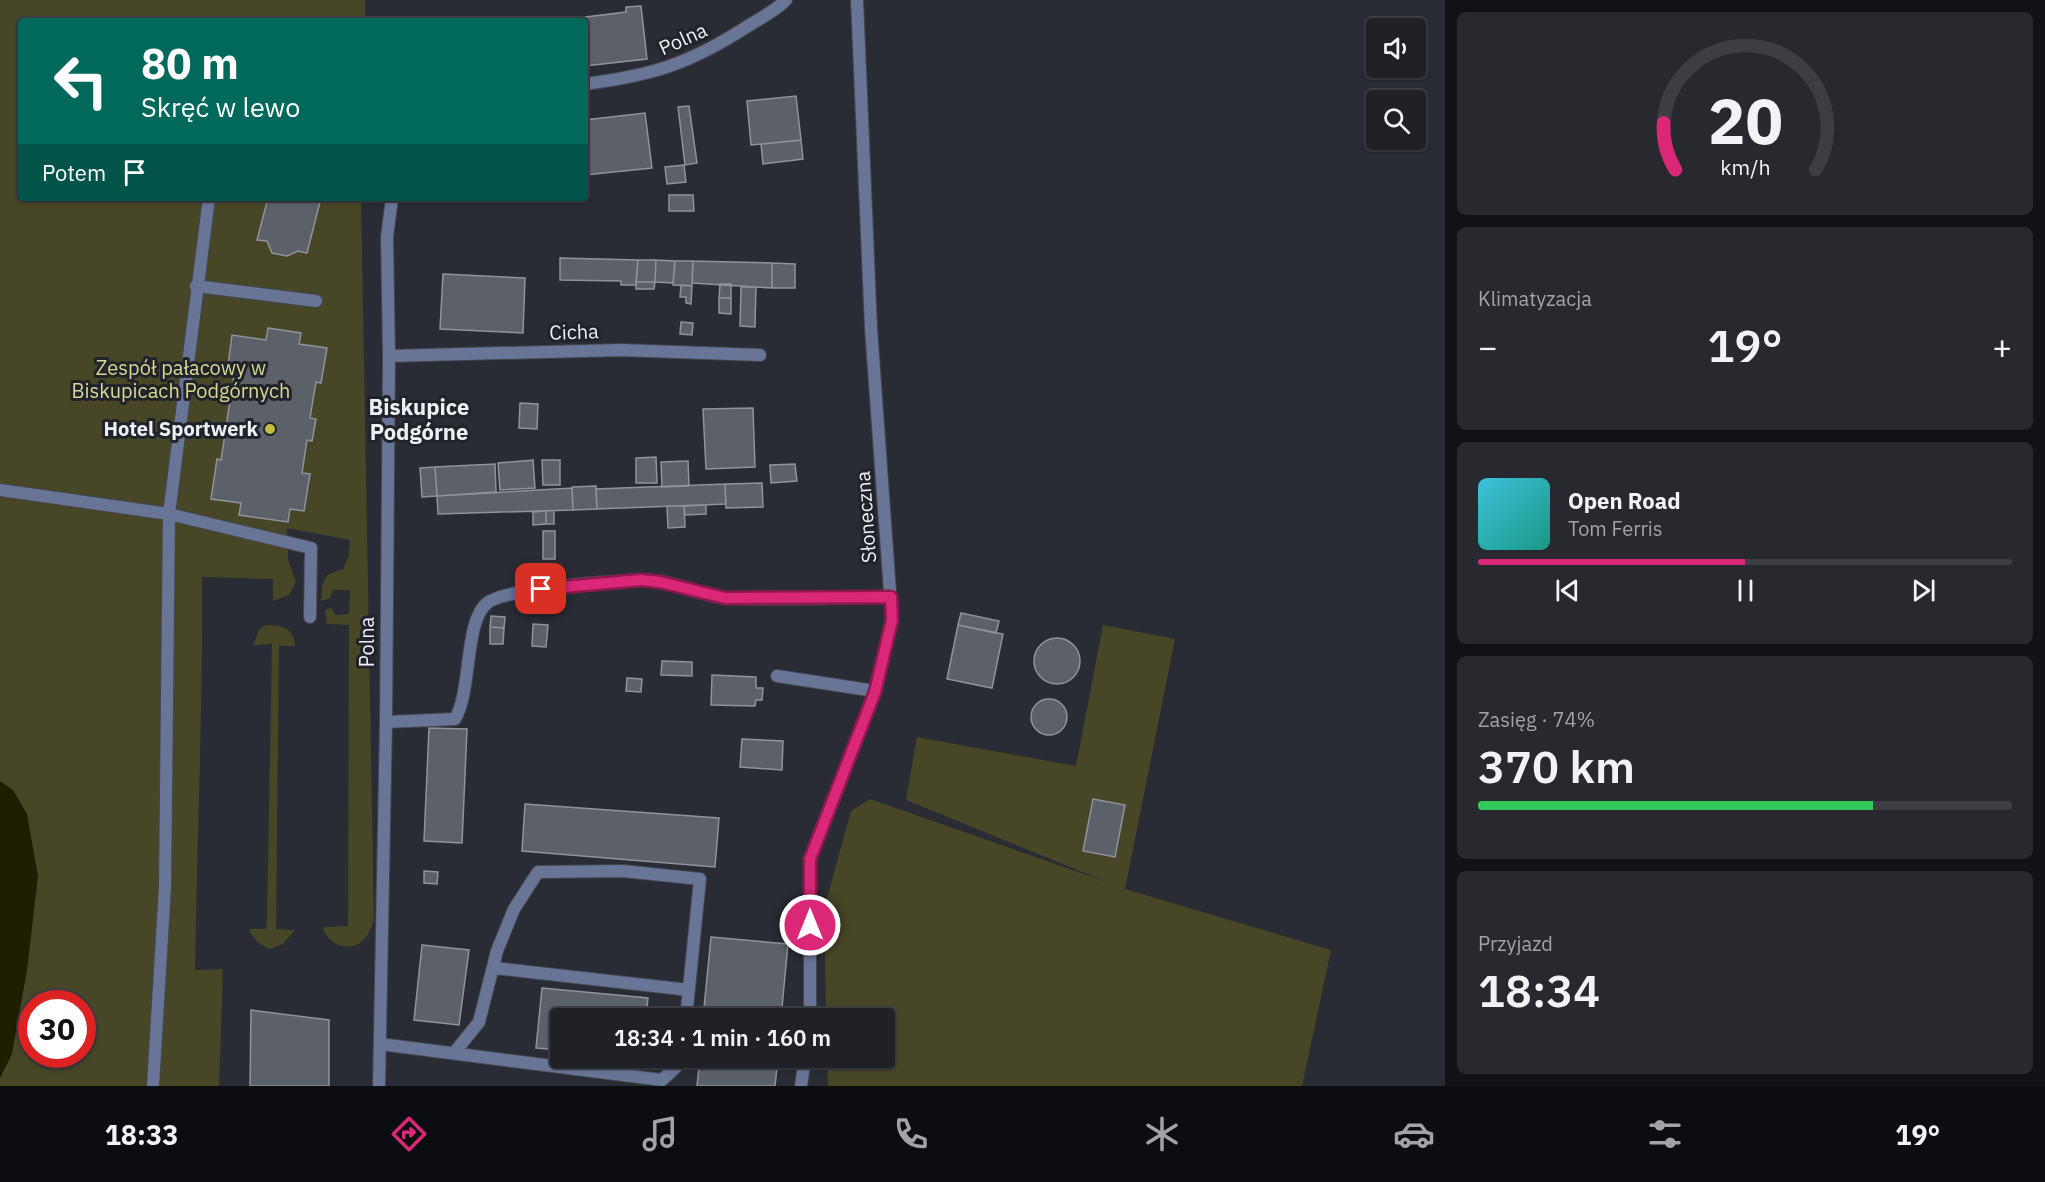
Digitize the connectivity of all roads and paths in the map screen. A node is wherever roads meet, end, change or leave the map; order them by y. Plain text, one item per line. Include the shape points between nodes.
1 (786, 0) edge
2 (857, 0) edge
3 (588, 84) edge
4 (209, 201) edge
5 (392, 201) edge
6 (196, 285) junction
7 (316, 301) dead end
8 (760, 355) dead end
9 (389, 356) junction
10 (0, 490) edge
11 (169, 514) junction
12 (891, 597) junction
13 (310, 617) dead end
14 (777, 676) dead end
15 (875, 692) junction
16 (386, 722) junction
17 (494, 968) junction
18 (689, 990) junction
19 (687, 1008) edge
20 (810, 1008) edge
21 (380, 1044) junction
22 (454, 1053) junction
23 (550, 1065) edge
24 (570, 1068) edge
25 (674, 1068) edge
26 (804, 1068) edge
27 (153, 1086) edge
28 (379, 1086) edge
29 (801, 1086) edge

1 - 3 street, Polna via 727,40 676,66
2 - 12 street, Słoneczna via 871,328
4 - 6 street
5 - 9 street, Polna via 387,237
6 - 7 street
6 - 11 street
8 - 9 street, Cicha via 621,350
9 - 16 street, Polna
10 - 11 street
11 - 13 street via 312,548
11 - 27 street via 165,887
12 - 15 street, Słoneczna via 892,620
12 - 16 street via 725,598 641,580 541,589 495,598 480,612 462,707 455,719
14 - 15 street
15 - 20 street, Słoneczna via 810,859
16 - 21 street, Polna
17 - 18 street
17 - 18 street via 514,909 537,872 623,871 700,879
17 - 22 street via 479,1022
18 - 19 street
21 - 22 street
21 - 28 street, Polna
22 - 23 street
24 - 25 street via 662,1080
26 - 29 street

